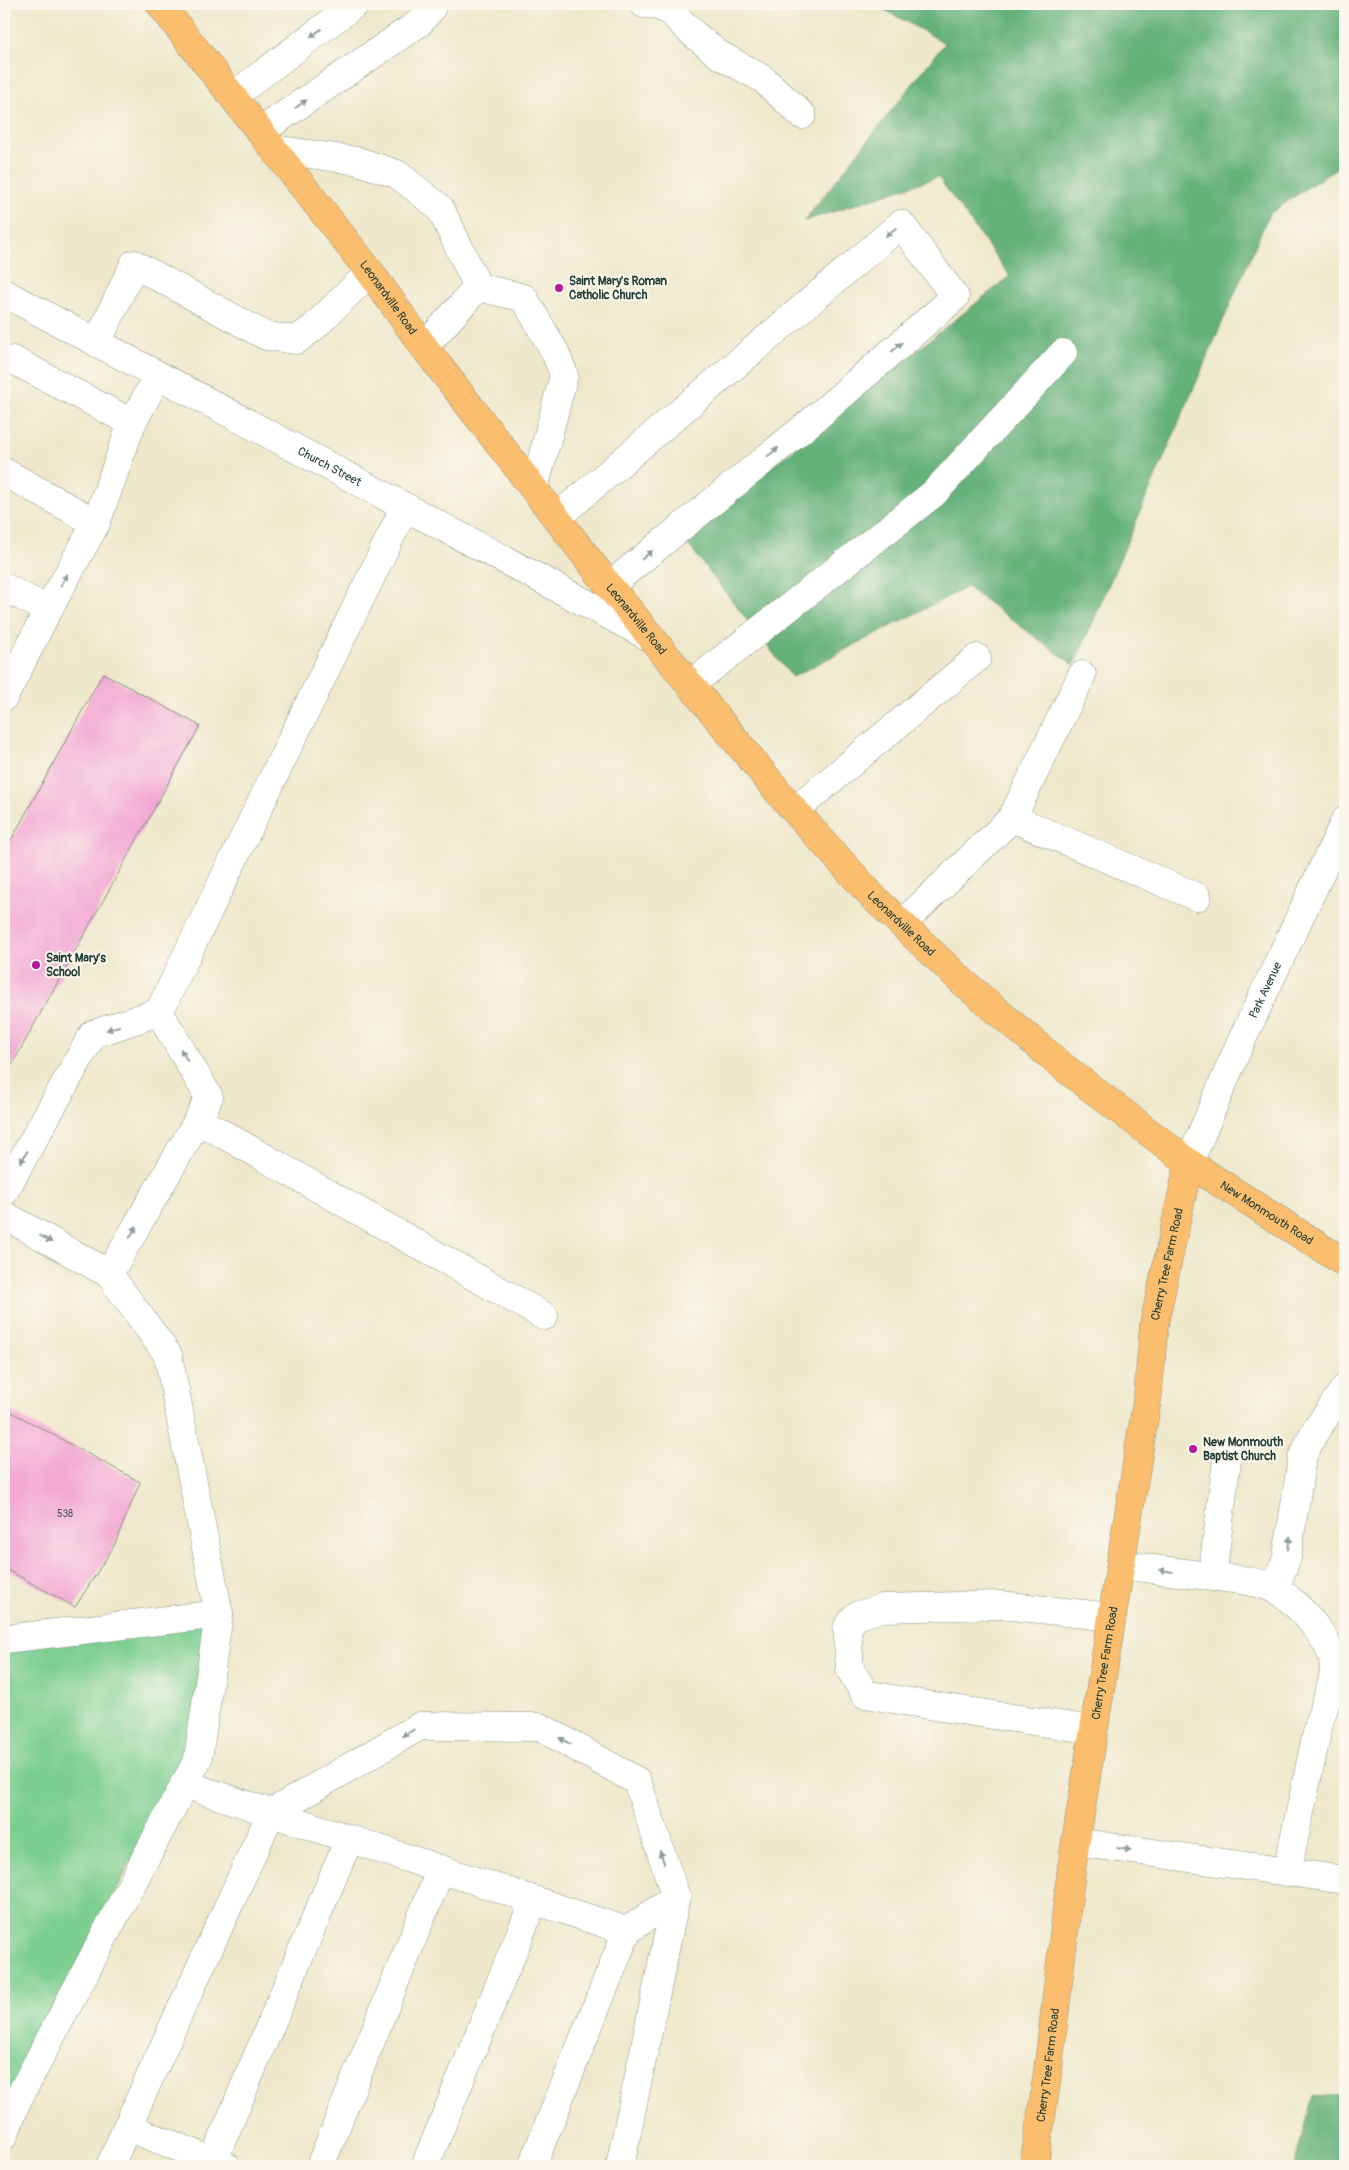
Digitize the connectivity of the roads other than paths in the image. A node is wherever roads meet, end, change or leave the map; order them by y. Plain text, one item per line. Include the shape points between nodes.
1 (160, 4) edge
2 (355, 4) edge
3 (431, 4) edge
4 (644, 4) edge
5 (233, 96) junction
6 (802, 116) dead end
7 (268, 140) junction
8 (370, 272) junction
9 (478, 287) junction
10 (4, 293) edge
11 (97, 343) junction
12 (424, 347) junction
13 (1063, 353) dead end
14 (14, 360) dead end
15 (158, 376) junction
16 (132, 423) junction
17 (4, 472) edge
18 (534, 488) junction
19 (405, 507) junction
20 (556, 518) junction
21 (96, 523) junction
22 (610, 586) junction
23 (4, 587) edge
24 (48, 610) junction
25 (654, 639) junction
26 (977, 658) dead end
27 (1082, 675) dead end
28 (690, 685) junction
29 (4, 697) edge
30 (795, 810) junction
31 (1012, 818) junction
32 (1345, 820) edge
33 (1197, 897) dead end
34 (902, 924) junction
35 (159, 1012) junction
36 (198, 1120) junction
37 (1188, 1162) junction
38 (4, 1192) edge
39 (4, 1215) edge
40 (1345, 1262) edge
41 (108, 1274) junction
42 (544, 1316) dead end
43 (1345, 1388) edge
44 (1228, 1452) dead end
45 (1121, 1565) junction
46 (1212, 1577) junction
47 (1275, 1589) junction
48 (219, 1614) junction
49 (1112, 1617) junction
50 (4, 1639) edge
51 (1094, 1730) junction
52 (184, 1784) junction
53 (271, 1813) junction
54 (349, 1839) junction
55 (1076, 1842) junction
56 (441, 1869) junction
57 (1287, 1872) junction
58 (1345, 1880) edge
59 (676, 1897) junction
60 (534, 1900) junction
61 (627, 1931) junction
62 (127, 2127) junction
63 (4, 2136) edge
64 (217, 2165) edge
65 (110, 2166) edge
66 (320, 2166) edge
67 (425, 2166) edge
68 (532, 2166) edge
69 (620, 2166) edge
70 (1034, 2166) edge

1 - 5 main road, Leonardville Road
2 -> 5 street
7 -> 3 street via 419,23 431,9
4 - 6 street via 670,11 718,54 763,79
5 - 7 main road, Leonardville Road
7 - 8 main road, Leonardville Road
7 - 9 street via 358,161 397,174 440,208
8 - 11 street via 297,340 266,336 134,264
8 - 12 main road, Leonardville Road
9 - 12 street
9 - 18 street via 524,298 555,352 564,375
10 - 11 street, Church Street
11 - 15 street, Church Street
12 - 18 main road, Leonardville Road
13 - 28 street via 933,494
14 - 16 street
15 - 16 street
15 - 19 street, Church Street
16 - 21 street
17 - 21 street
18 - 20 main road, Leonardville Road
19 - 25 street, Church Street
19 - 35 street
20 - 22 main road, Leonardville Road
22 -> 20 street via 812,421 955,297 901,224
24 -> 21 street
22 - 25 main road, Leonardville Road
23 - 24 street
24 - 29 street
25 - 28 main road, Leonardville Road
26 - 30 street
27 - 31 street
28 - 30 main road, Leonardville Road
30 - 34 main road, Leonardville Road via 874,898
31 - 33 street
31 - 34 street
32 - 37 street, Park Avenue
34 - 37 main road, Leonardville Road via 964,983 1062,1066
36 -> 35 street via 209,1097
35 -> 38 street via 93,1034
41 -> 36 street
36 - 42 street
37 - 40 main road, New Monmouth Road
37 - 45 main road, Cherry Tree Farm Road via 1154,1324 1148,1394
39 -> 41 street
41 - 48 street via 168,1355
47 -> 43 street via 1287,1557 1302,1458 1314,1433
44 - 46 street
46 -> 45 street
45 - 49 main road, Cherry Tree Farm Road
46 - 47 street
47 - 57 street via 1317,1629 1330,1649 1334,1669
48 - 50 street
48 - 52 street via 198,1758
49 - 51 main road, Cherry Tree Farm Road
49 - 51 street via 1001,1605 882,1608 856,1616 847,1628 850,1669 865,1694
51 - 55 main road, Cherry Tree Farm Road
52 - 53 street
52 - 63 street via 17,2101
53 - 54 street
59 -> 53 street via 637,1781 540,1727 420,1726
53 - 62 street
54 - 56 street
54 - 64 street
55 -> 57 street
55 - 70 main road, Cherry Tree Farm Road
56 - 60 street
56 - 66 street
57 - 58 street
59 - 61 street
59 - 69 street
60 - 61 street
60 - 67 street
61 - 68 street
62 - 64 street
62 - 65 street

